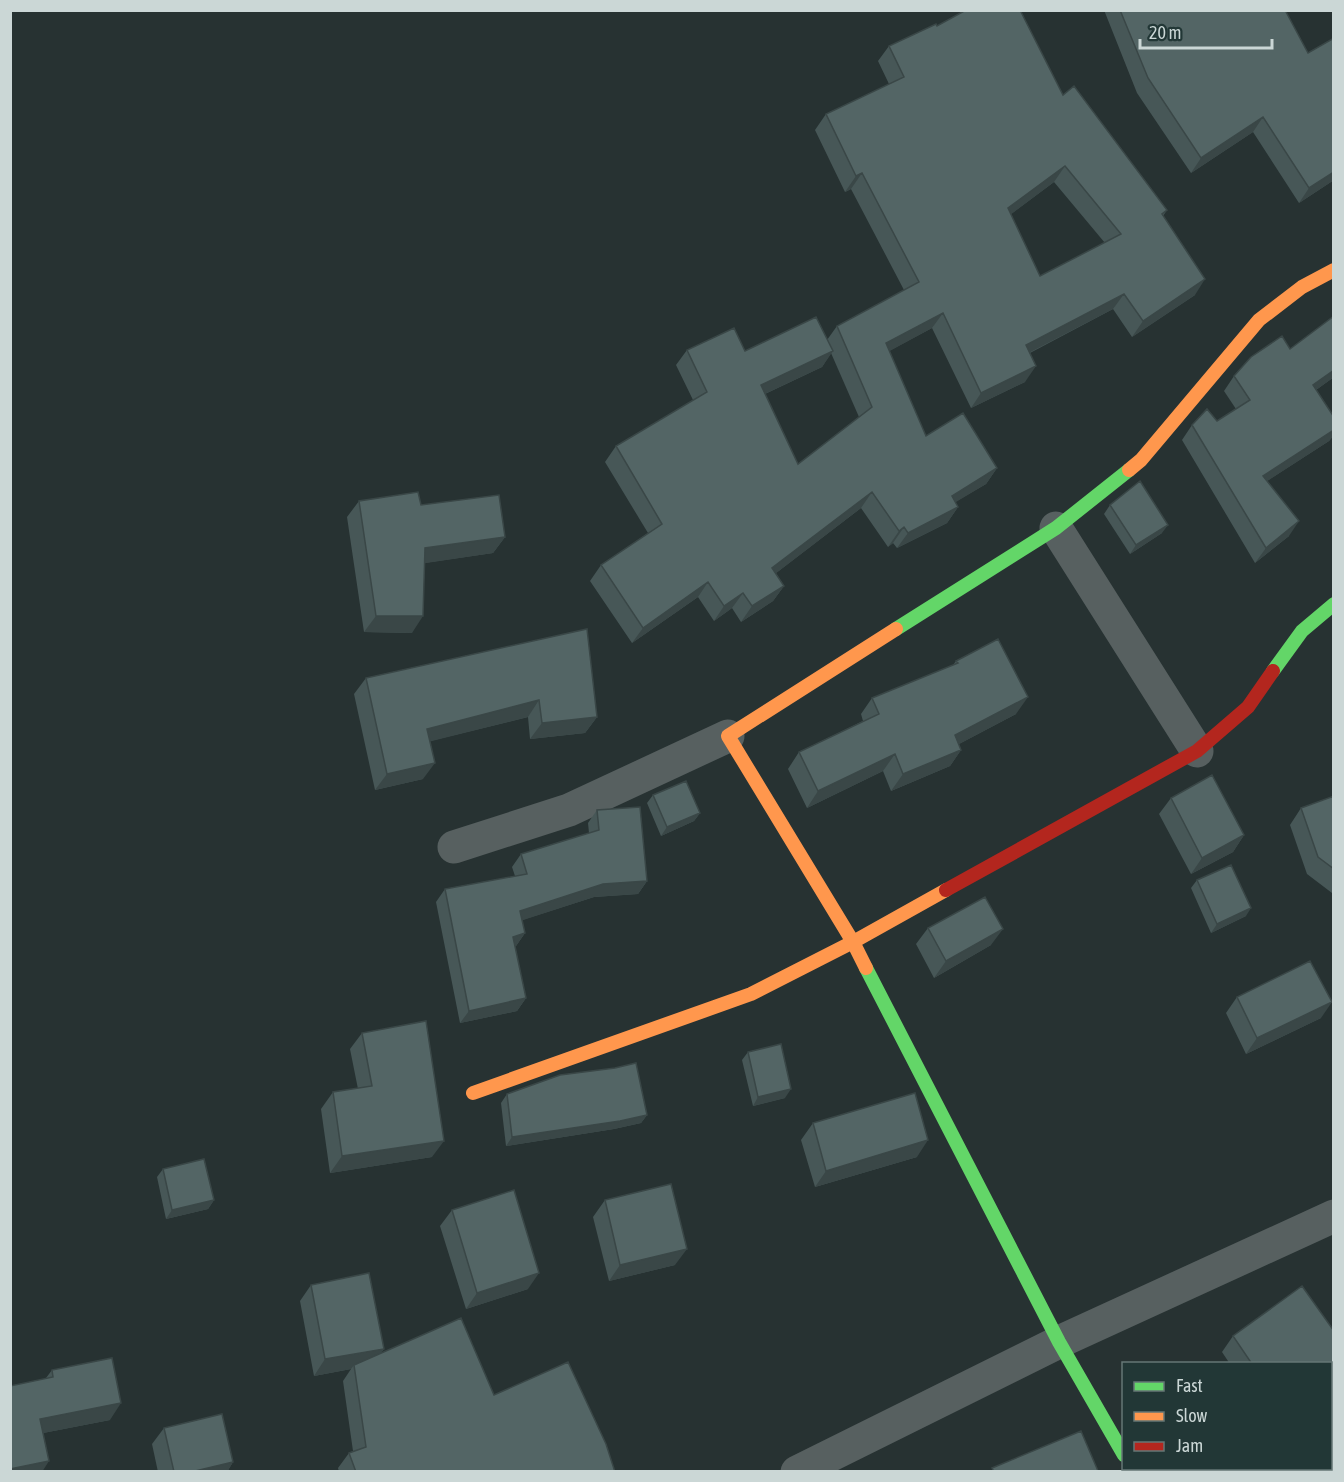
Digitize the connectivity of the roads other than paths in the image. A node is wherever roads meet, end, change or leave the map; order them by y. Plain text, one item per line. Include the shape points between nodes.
1 (1334, 270) edge
2 (1056, 528) junction
3 (1334, 604) edge
4 (728, 736) junction
5 (1197, 751) junction
6 (454, 847) dead end
7 (853, 942) junction
8 (473, 1093) dead end
9 (1334, 1216) edge
10 (1059, 1342) junction
11 (1122, 1452) edge
12 (797, 1472) edge

1 - 2 street via 1302,287 1259,320 1141,460
2 - 4 street
2 - 5 street
3 - 5 street via 1302,631 1248,707
4 - 6 street via 569,810
4 - 7 street
5 - 7 street
7 - 8 street via 751,994
7 - 10 street
9 - 10 street
10 - 11 street
10 - 12 street

